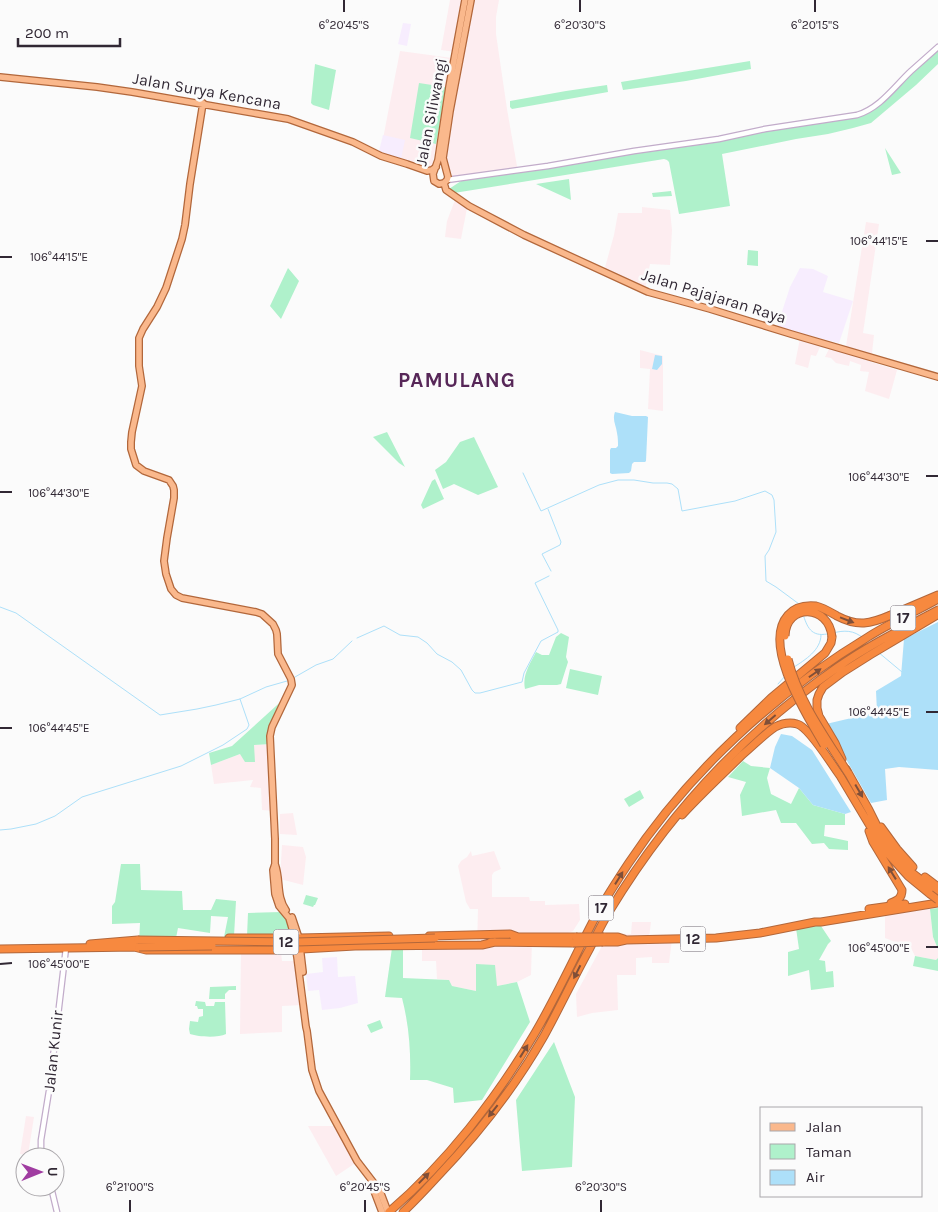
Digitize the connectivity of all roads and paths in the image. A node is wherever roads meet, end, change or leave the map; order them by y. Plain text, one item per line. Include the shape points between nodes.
1 (465, 0) edge
2 (471, 0) edge
3 (938, 48) edge
4 (0, 77) edge
5 (202, 104) junction
6 (402, 163) junction
7 (436, 168) junction
8 (434, 181) junction
9 (445, 182) junction
10 (938, 377) edge
11 (938, 595) edge
12 (938, 599) edge
13 (938, 610) edge
14 (938, 614) edge
15 (879, 646) junction
16 (868, 652) junction
17 (718, 755) junction
18 (844, 775) junction
19 (866, 812) junction
20 (644, 858) junction
21 (275, 864) junction
22 (937, 895) edge
23 (882, 907) junction
24 (815, 922) junction
25 (292, 928) junction
26 (518, 937) junction
27 (285, 938) junction
28 (296, 938) junction
29 (310, 938) junction
30 (435, 940) junction
31 (561, 940) junction
32 (494, 942) junction
33 (136, 944) junction
34 (0, 945) edge
35 (66, 947) junction
36 (0, 949) edge
37 (298, 949) junction
38 (310, 949) junction
39 (284, 950) junction
40 (40, 1147) edge
41 (53, 1197) edge
42 (385, 1211) edge
43 (57, 1212) edge
44 (403, 1212) edge

1 - 7 main road, Jalan Siliwangi
2 - 9 main road, Jalan Siliwangi via 443,158 448,175
3 - 9 street via 874,108 857,115
4 - 5 main road, Jalan Surya Kencana via 97,87
5 - 6 main road, Jalan Surya Kencana via 288,119
5 - 21 main road via 181,240 166,288 139,338 142,386 130,442 135,462 140,468 169,480 173,486 164,561 171,589 182,598 260,612 273,624 277,633 278,654 292,685 270,736
6 - 7 main road, Jalan Surya Kencana via 427,172
6 - 8 main road, Jalan Surya Kencana
7 - 8 main road, Jalan Siliwangi
8 - 9 main road, Jalan Siliwangi via 438,184
9 - 10 main road, Jalan Pajajaran Raya via 446,190 468,206 648,292
18 -> 11 highway, bridge via 789,680 780,641 783,623 793,610 807,606 818,606 846,620 867,623
17 -> 12 highway, 17 via 777,701 828,663 869,636
13 - 15 highway, 17
14 - 15 highway
15 - 16 highway
16 - 18 highway, bridge via 828,682 817,700 819,716 835,743
16 -> 20 highway, 17 via 838,666 751,736 704,782
17 - 18 highway, bridge via 757,710 825,653 829,648 832,630 823,616 816,612 802,612 790,619 785,632 787,654 790,667 799,692
42 -> 17 highway, 17 via 402,1200 442,1159 503,1082 535,1033 600,909 629,863 684,791
18 - 19 highway
18 - 20 highway via 804,728 789,723 775,727 703,792
19 - 22 highway via 889,856 908,876
23 -> 19 highway via 898,900 902,890 873,842
20 -> 44 highway, 17 via 608,913 543,1038 517,1079 476,1134
21 - 25 main road via 275,894
21 - 28 main road via 279,893 294,920
22 - 23 highway, 12
22 - 24 highway, 12
23 - 24 highway, 12
24 - 31 highway, 12, bridge via 723,938 617,942
25 - 27 main road
25 - 28 main road
26 - 29 highway via 510,934
26 - 30 highway, 12
26 - 31 highway, 12
27 - 28 highway
27 - 33 highway via 138,937
27 - 39 highway
28 - 29 highway
28 - 37 main road
29 - 38 highway
30 - 32 highway, 12
30 - 33 highway, 12, bridge
31 - 32 highway, 12
32 - 38 highway via 482,945
33 - 35 highway, 12
33 - 39 highway via 146,950
34 - 35 highway, 12
35 - 36 highway, 12
35 - 40 street, Jalan Kunir
37 - 38 highway
37 - 39 highway
37 - 42 main road via 312,1070 319,1091
41 - 43 street

